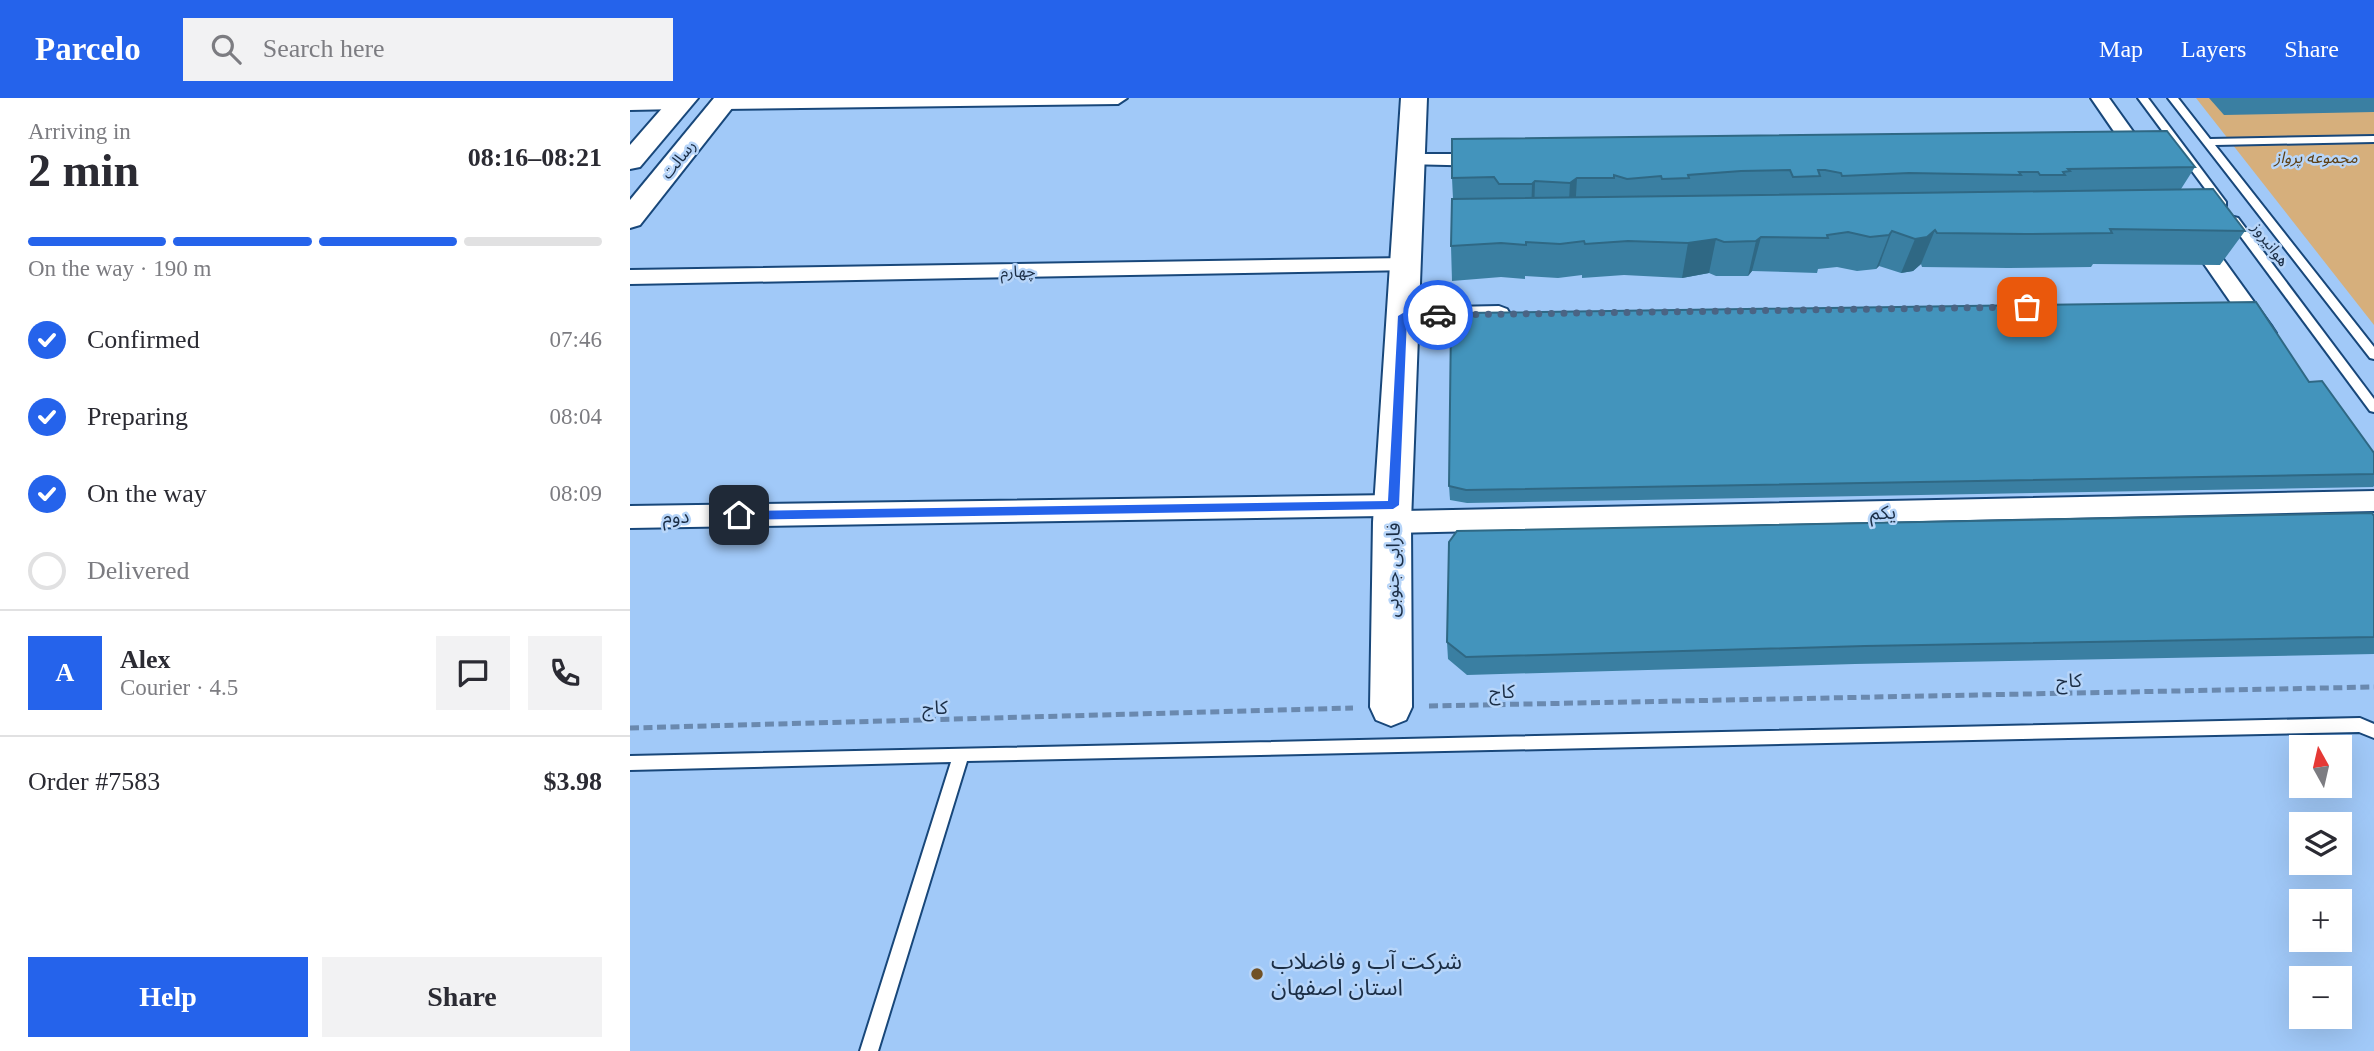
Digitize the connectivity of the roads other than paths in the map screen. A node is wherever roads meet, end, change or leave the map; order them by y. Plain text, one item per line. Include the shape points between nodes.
1 (1118, 98) edge
2 (1414, 98) edge
3 (2100, 98) edge
4 (2143, 98) edge
5 (2173, 98) edge
6 (725, 100) edge
7 (683, 101) edge
8 (630, 104) edge
9 (2374, 139) edge
10 (2207, 142) junction
11 (2112, 155) edge
12 (2139, 155) junction
13 (1411, 160) junction
14 (1507, 160) edge
15 (630, 162) edge
16 (2154, 176) edge
17 (2227, 189) junction
18 (630, 219) edge
19 (2184, 219) edge
20 (1406, 265) junction
21 (630, 277) edge
22 (2244, 304) junction
23 (2217, 305) edge
24 (1527, 314) edge
25 (1403, 316) junction
26 (2275, 348) edge
27 (2374, 355) edge
28 (2374, 408) edge
29 (2371, 490) edge
30 (1392, 514) junction
31 (630, 517) edge
32 (1391, 707) road end
33 (2374, 731) edge
34 (961, 754) junction
35 (630, 762) edge
36 (869, 1051) edge

1 - 6 street
2 - 13 street, فارابی جنوبی
3 - 12 street
4 - 17 lane, هوانیروز
5 - 10 lane, هوانیروز
6 - 18 street, رسالت
7 - 8 street
7 - 15 street, رسالت
9 - 10 lane
10 - 17 lane, هوانیروز
11 - 12 street
12 - 16 street
13 - 14 street
13 - 20 street, فارابی جنوبی
17 - 27 lane, هوانیروز
17 - 28 lane, هوانیروز
19 - 22 street
20 - 21 street, چهارم
20 - 25 street, فارابی جنوبی
22 - 23 street
22 - 26 street
24 - 25 street
25 - 30 street, فارابی جنوبی
29 - 30 street, یکم
30 - 31 street, دوم
30 - 32 street, فارابی جنوبی
33 - 34 lane via 2360,725
34 - 35 lane
34 - 36 lane

